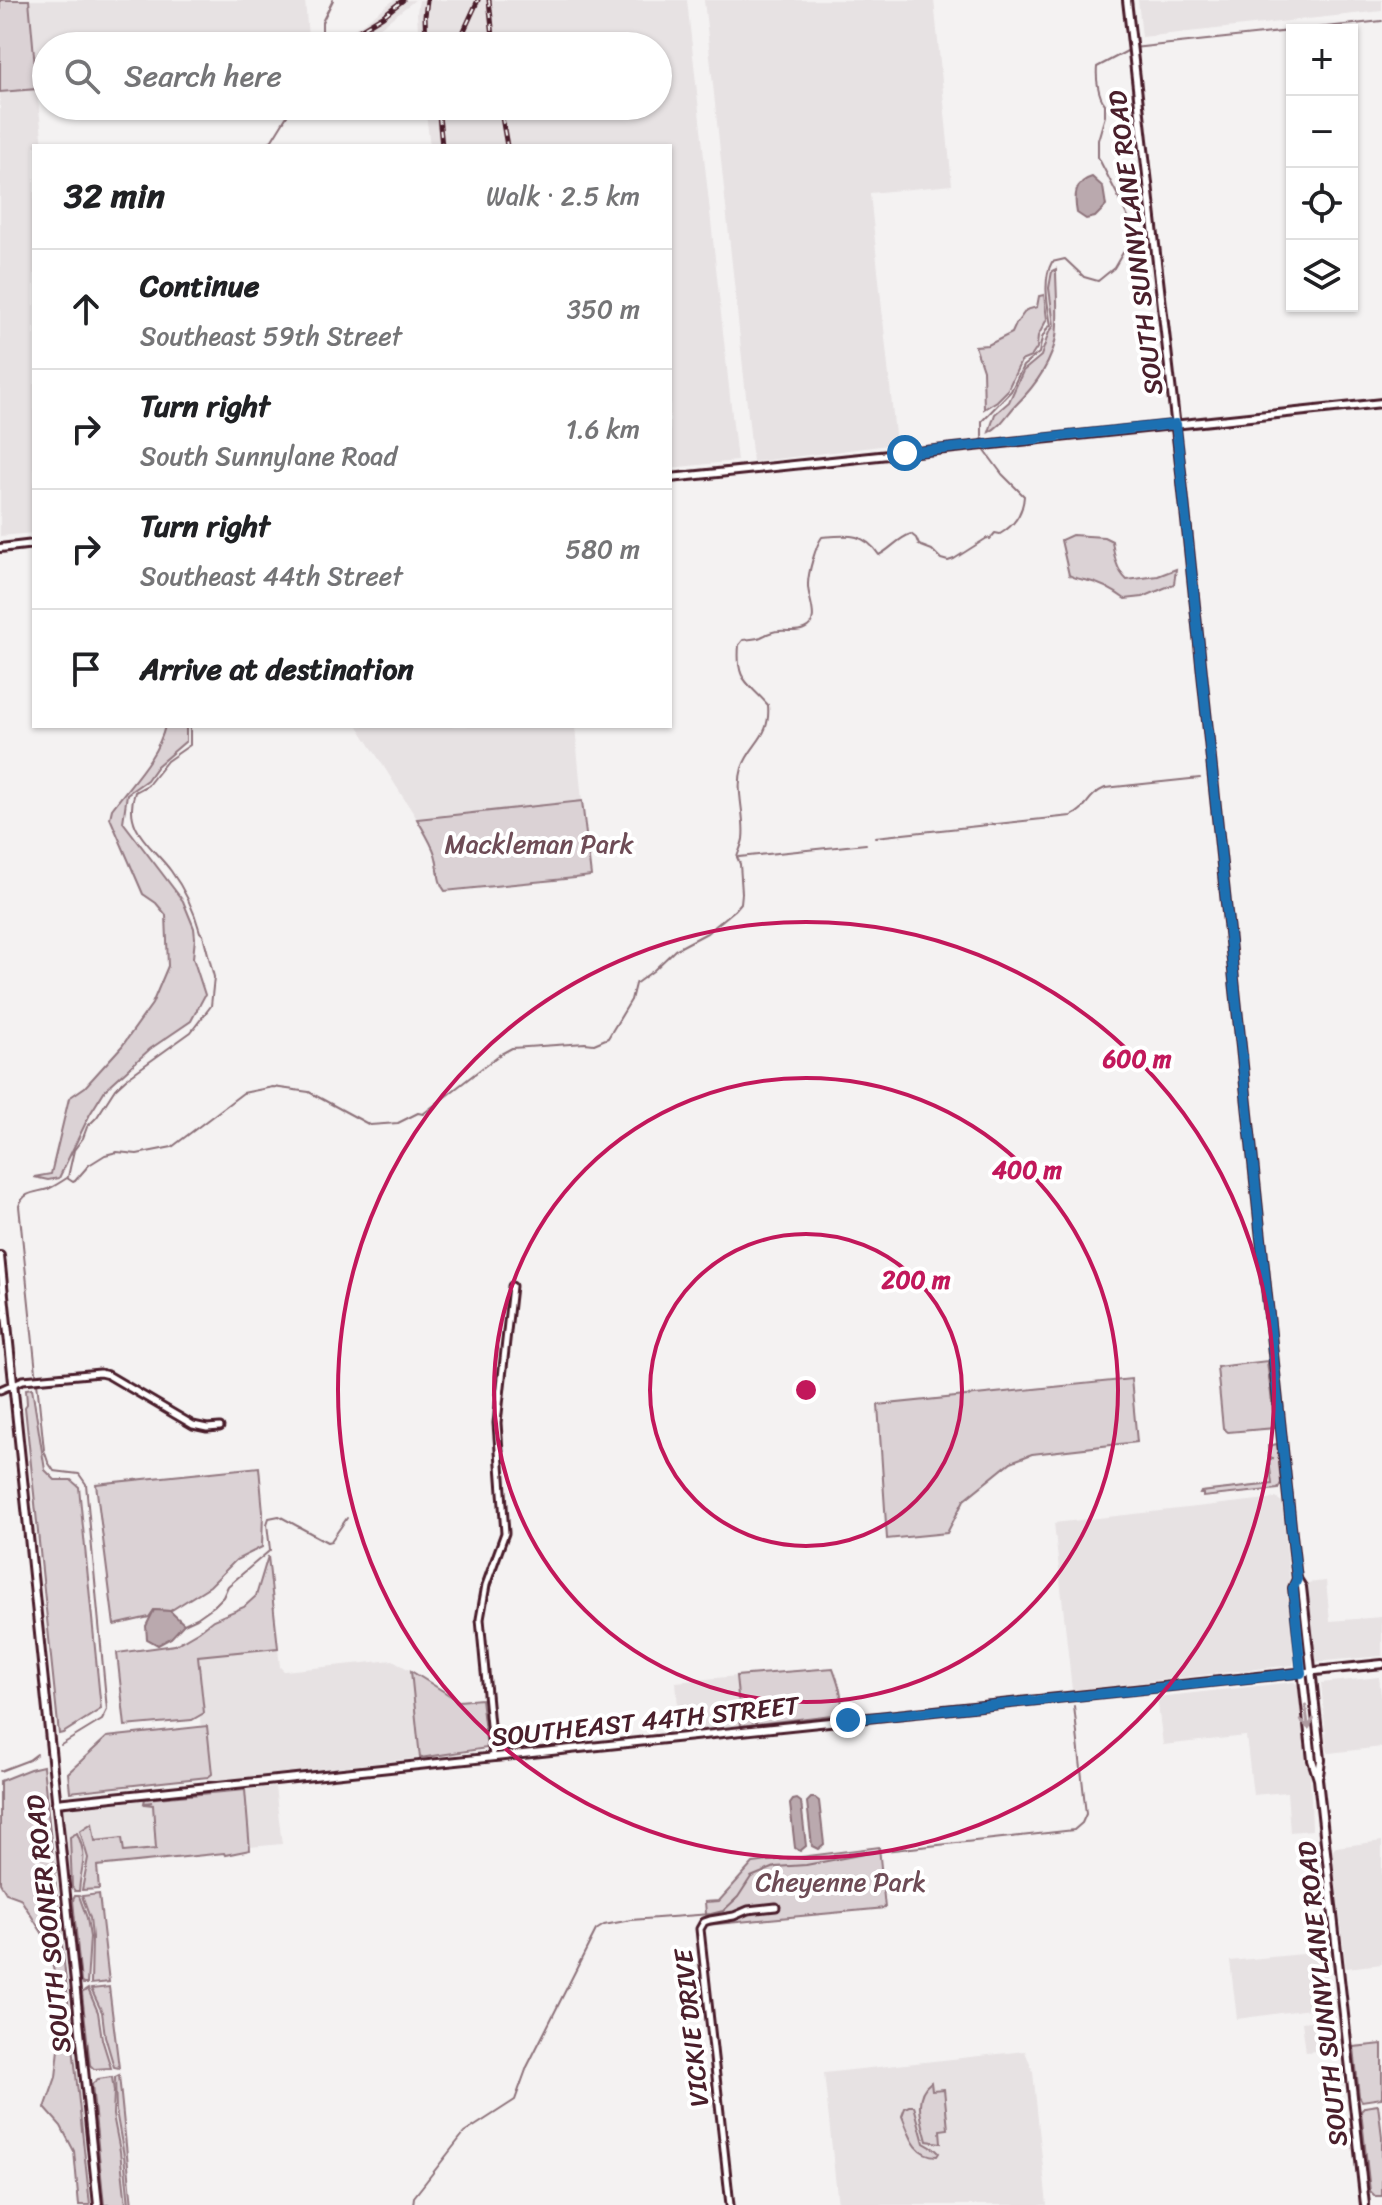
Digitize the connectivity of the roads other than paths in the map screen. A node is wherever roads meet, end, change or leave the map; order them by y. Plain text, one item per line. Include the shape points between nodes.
1 (1127, 0) edge
2 (1382, 403) edge
3 (1176, 424) junction
4 (672, 478) edge
5 (32, 544) edge
6 (0, 548) edge
7 (0, 1256) edge
8 (512, 1286) dead end
9 (13, 1385) junction
10 (0, 1390) edge
11 (220, 1427) dead end
12 (1297, 1579) junction
13 (1382, 1664) edge
14 (1312, 1672) junction
15 (1301, 1673) junction
16 (493, 1757) junction
17 (1318, 1779) junction
18 (56, 1803) junction
19 (776, 1907) dead end
20 (98, 2205) edge
21 (730, 2205) edge
22 (1365, 2205) edge

1 - 3 main road, SOUTH SUNNYLANE ROAD
2 - 3 main road
3 - 4 main road
3 - 12 main road, SOUTH SUNNYLANE ROAD
5 - 6 main road
7 - 9 main road, SOUTH SOONER ROAD
8 - 16 street via 497,1423 505,1533 480,1619
9 - 10 street
9 - 11 street via 100,1373 193,1425
9 - 18 main road, SOUTH SOONER ROAD
12 - 14 main road, SOUTH SUNNYLANE ROAD
12 - 15 main road, SOUTH SUNNYLANE ROAD via 1293,1588
13 - 14 main road, SOUTHEAST 44TH STREET
14 - 15 main road, SOUTHEAST 44TH STREET
14 - 17 main road, SOUTH SUNNYLANE ROAD via 1321,1760
15 - 16 main road, SOUTHEAST 44TH STREET
15 -> 17 main road, SOUTH SUNNYLANE ROAD
16 - 18 main road, SOUTHEAST 44TH STREET
17 - 22 main road, SOUTH SUNNYLANE ROAD
18 - 20 main road, SOUTH SOONER ROAD
19 - 21 street, VICKIE DRIVE via 710,1920 700,1929

